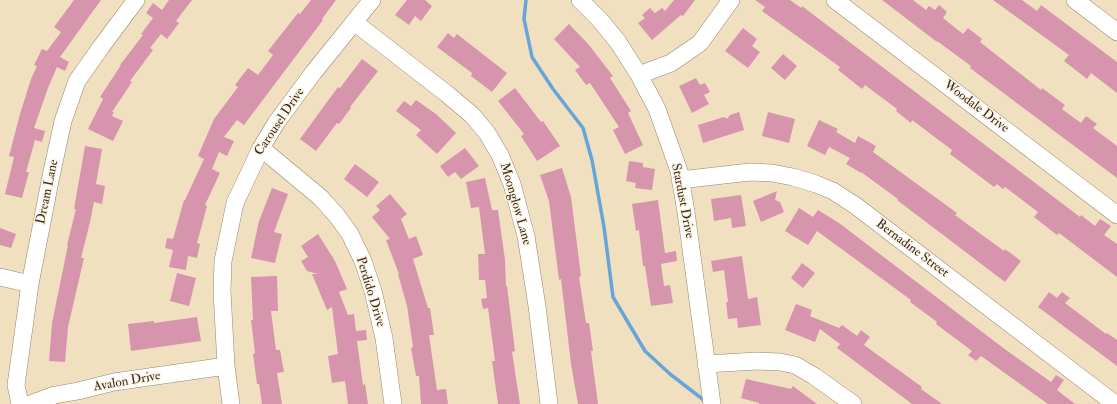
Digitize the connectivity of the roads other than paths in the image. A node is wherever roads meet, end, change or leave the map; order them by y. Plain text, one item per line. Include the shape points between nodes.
1 (136, 0) edge
2 (372, 0) edge
3 (580, 0) edge
4 (731, 0) edge
5 (835, 0) edge
6 (1075, 0) edge
7 (354, 22) junction
8 (1117, 32) edge
9 (638, 74) junction
10 (261, 148) junction
11 (680, 180) junction
12 (1117, 214) edge
13 (0, 277) edge
14 (30, 284) junction
15 (706, 364) junction
16 (226, 366) junction
17 (20, 404) edge
18 (30, 404) edge
19 (231, 404) edge
20 (393, 404) edge
21 (548, 404) edge
22 (712, 404) edge
23 (853, 404) edge
24 (1114, 404) edge

1 - 14 street, Dream Lane via 77,81 62,128
2 - 7 street, Carousel Drive
3 - 9 street, Stardust Drive via 618,42
4 - 9 street via 700,43 670,63
5 - 12 street, Woodale Drive
6 - 8 street
7 - 10 street, Carousel Drive via 276,123
7 - 21 street, Moonglow Lane via 472,115 500,155 512,184 526,236
9 - 11 street, Stardust Drive via 657,109
10 - 16 street, Carousel Drive via 236,203 223,261
10 - 20 street, Perdido Drive via 321,198 350,234 373,291 384,338
11 - 15 street, Stardust Drive
11 - 24 street, Bernadine Street via 750,172 772,173 794,177 833,191
13 - 14 street
14 - 17 street, Dream Lane via 16,385
15 - 22 street, Stardust Drive
15 - 23 street via 757,361 795,365
16 - 18 street, Avalon Drive via 114,382 78,392 55,395
16 - 19 street, Carousel Drive

